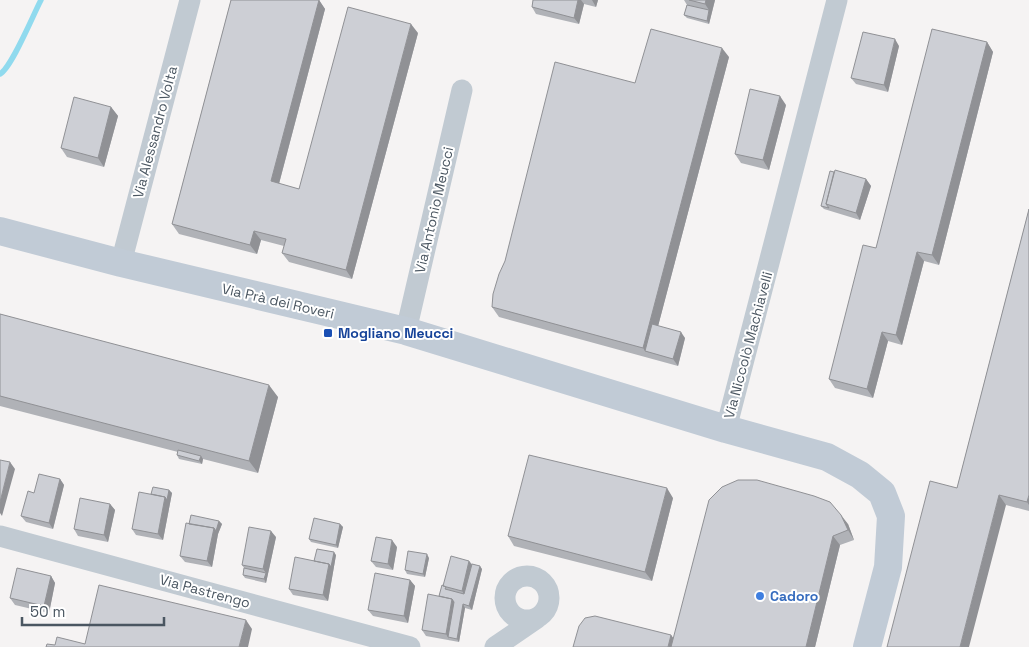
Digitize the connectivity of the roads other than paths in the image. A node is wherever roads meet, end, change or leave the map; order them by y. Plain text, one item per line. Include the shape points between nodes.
1 (190, 0) edge
2 (837, 0) edge
3 (462, 90) dead end
4 (0, 231) edge
5 (121, 263) junction
6 (406, 331) junction
7 (726, 430) junction
8 (0, 536) edge
9 (506, 602) junction
10 (536, 618) junction
11 (410, 647) edge
12 (494, 647) edge
13 (867, 647) edge

1 - 5 street, Via Alessandro Volta
2 - 7 street, Via Niccolò Machiavelli
3 - 6 street, Via Antonio Meucci
4 - 5 main road, Via Prà dei Roveri
5 - 6 main road, Via Prà dei Roveri
6 - 7 main road, Via Prà dei Roveri
7 - 13 main road, Via Niccolò Machiavelli via 827,457 860,475 882,493 891,516 888,567
8 - 11 street, Via Pastrengo
9 - 10 street via 515,616
9 - 10 street via 506,591 514,580 534,577 545,585 549,600
9 - 12 street via 494,636
10 - 12 street

